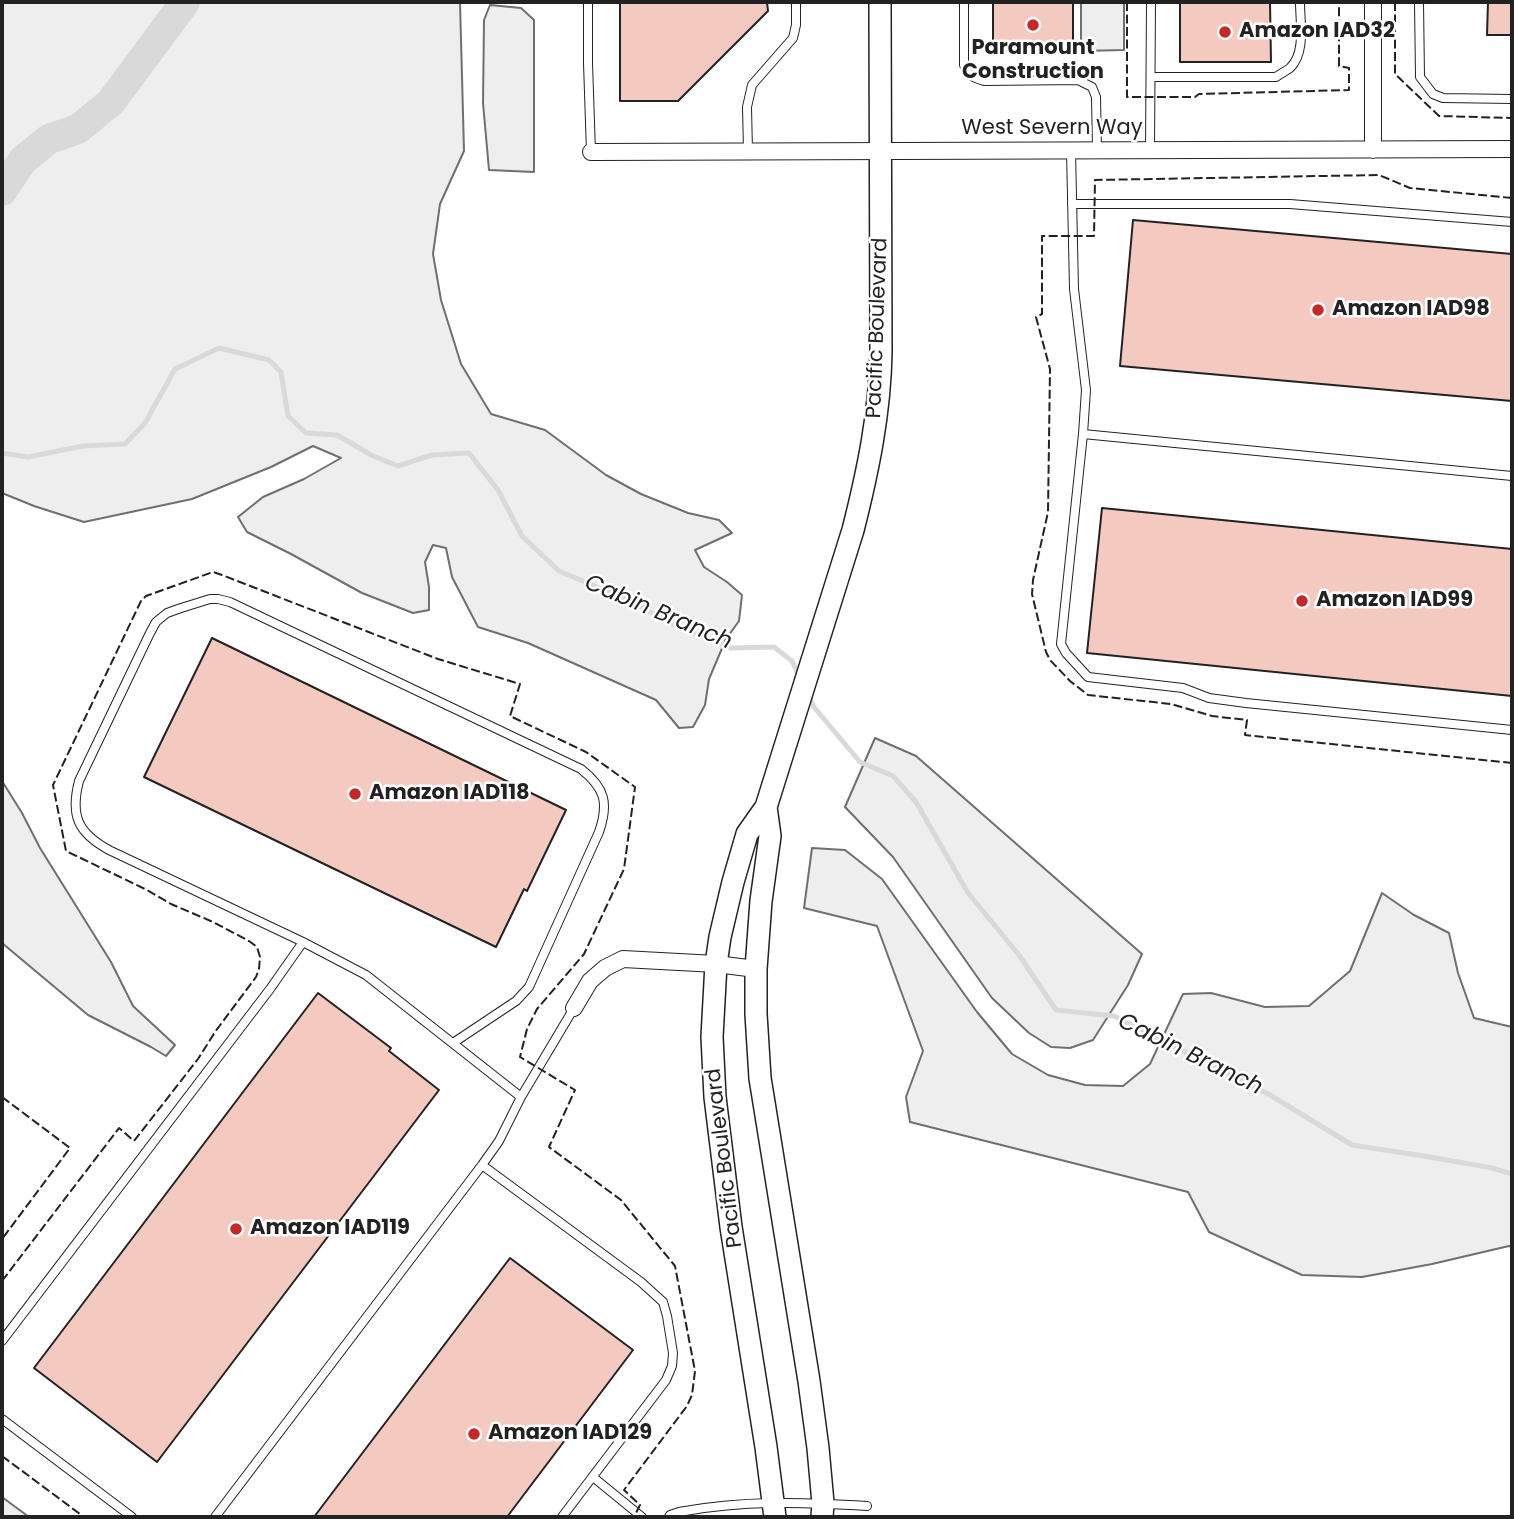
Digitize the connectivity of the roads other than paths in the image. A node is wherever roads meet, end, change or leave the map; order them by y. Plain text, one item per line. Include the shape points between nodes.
1 (588, 2) edge
2 (796, 2) edge
3 (880, 2) edge
4 (964, 2) edge
5 (1151, 2) edge
6 (1300, 2) edge
7 (1373, 2) edge
8 (1419, 2) edge
9 (1151, 77) junction
10 (1512, 99) edge
11 (1512, 149) edge
12 (1071, 150) junction
13 (1097, 150) junction
14 (1150, 150) junction
15 (1373, 150) junction
16 (747, 151) junction
17 (880, 151) junction
18 (591, 152) joint
19 (1072, 204) junction
20 (1512, 222) edge
21 (1083, 435) junction
22 (1512, 476) edge
23 (1512, 730) edge
24 (766, 807) junction
25 (303, 942) junction
26 (716, 964) junction
27 (756, 969) junction
28 (574, 1009) joint
29 (453, 1043) junction
30 (521, 1097) junction
31 (482, 1165) junction
32 (2, 1341) edge
33 (2, 1419) edge
34 (593, 1476) junction
35 (867, 1506) dead end
36 (774, 1510) edge
37 (823, 1510) edge
38 (132, 1517) edge
39 (215, 1517) edge
40 (562, 1517) edge
41 (642, 1517) edge
42 (669, 1517) edge

1 - 18 lane
2 - 16 lane via 793,38 752,85
3 - 17 main road, Pacific Boulevard
4 - 13 lane via 964,65 968,73 984,81 1078,80 1092,87
5 - 9 lane
6 - 9 lane via 1298,57 1276,77
7 - 15 street
8 - 10 lane via 1420,77 1433,94
9 - 14 lane
11 - 15 street, West Severn Way
12 - 13 street, West Severn Way
12 - 17 street, West Severn Way
12 - 19 lane
13 - 14 street, West Severn Way
14 - 15 street, West Severn Way
16 - 17 street, West Severn Way
16 - 18 street, West Severn Way
17 - 24 main road, Pacific Boulevard via 881,375 874,439 852,530
19 - 20 lane via 1290,204
19 - 21 lane via 1074,289 1086,390
21 - 22 lane
21 - 23 lane via 1061,643 1088,677 1184,688 1209,698 1246,703
24 - 26 main road, Pacific Boulevard via 747,834
24 - 27 main road, Pacific Boulevard via 770,836
25 - 29 lane via 366,975
25 - 29 lane via 97,843 83,832 75,813 79,781 150,632 167,613 210,599 230,602 581,769 600,788 604,817 599,832 529,988
25 - 32 lane
26 - 27 street
26 - 28 street via 623,959 590,981
26 - 36 main road, Pacific Boulevard via 715,1097
27 - 37 main road, Pacific Boulevard via 760,1078 809,1381
28 - 30 lane
29 - 30 lane
30 - 31 lane
31 - 34 lane via 663,1302 672,1366 659,1391
31 - 39 lane
33 - 38 lane
34 - 40 lane
34 - 41 lane
35 - 37 lane
36 - 37 lane
36 - 42 lane via 746,1503 679,1511

